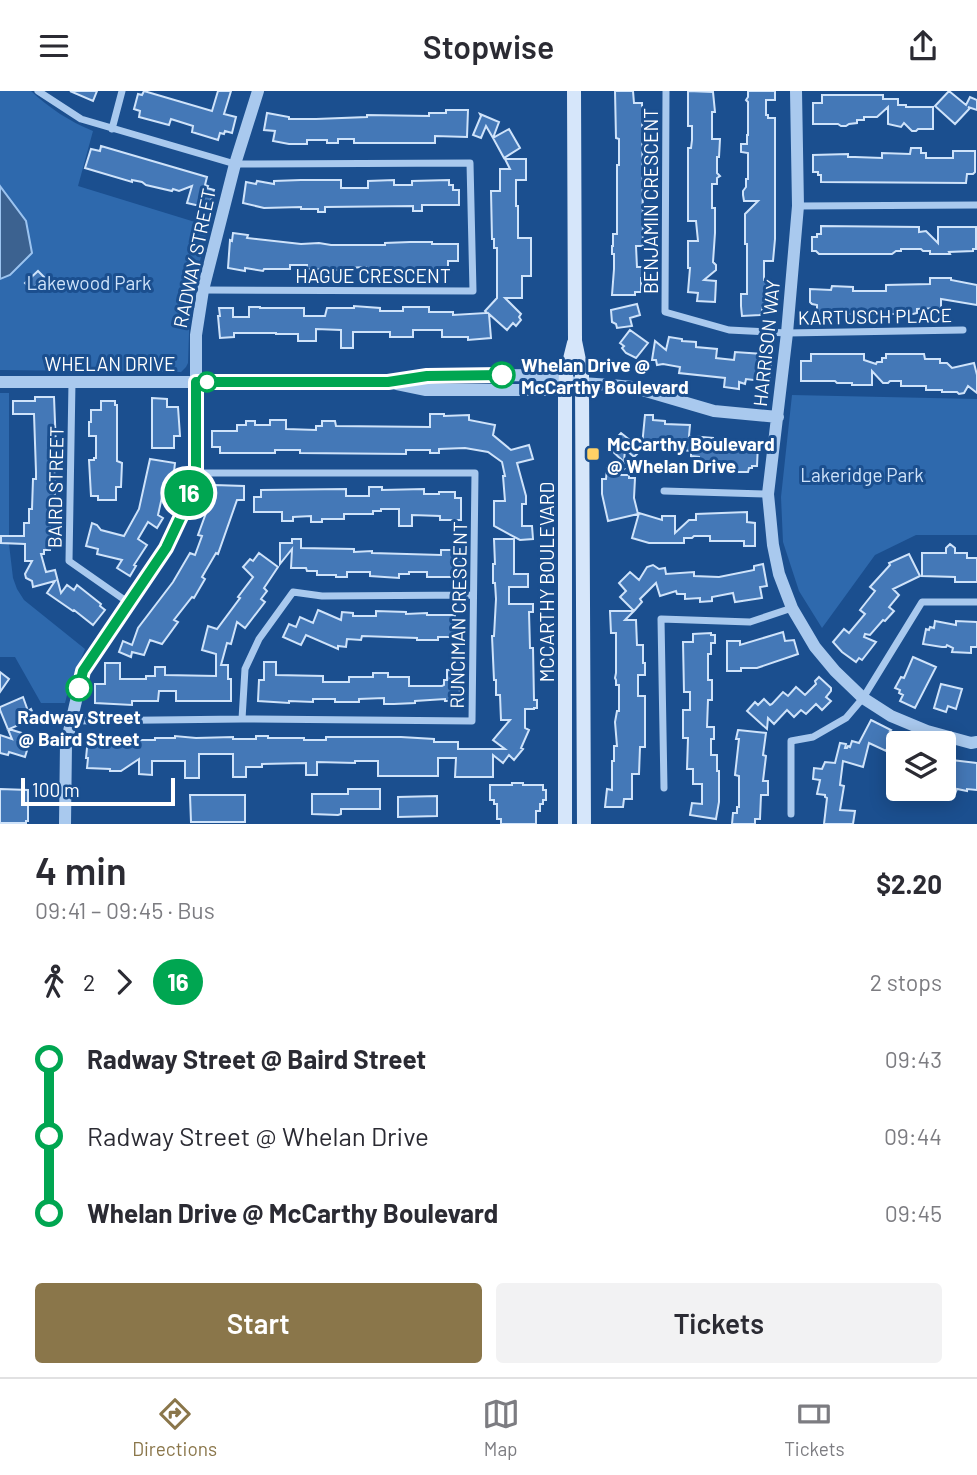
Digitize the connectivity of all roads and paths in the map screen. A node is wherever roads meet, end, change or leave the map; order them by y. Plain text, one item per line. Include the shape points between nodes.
1 (38, 91) edge
2 (121, 91) edge
3 (258, 91) edge
4 (574, 91) edge
5 (666, 91) edge
6 (796, 91) edge
7 (112, 129) junction
8 (235, 164) junction
9 (977, 205) edge
10 (798, 207) junction
11 (203, 290) junction
12 (963, 330) dead end
13 (787, 333) junction
14 (575, 341) junction
15 (0, 382) edge
16 (196, 382) junction
17 (566, 382) junction
18 (72, 383) junction
19 (582, 383) junction
20 (778, 417) junction
21 (196, 473) junction
22 (664, 491) dead end
23 (768, 494) junction
24 (473, 595) junction
25 (977, 602) edge
26 (129, 603) junction
27 (792, 608) junction
28 (863, 698) junction
29 (243, 719) junction
30 (71, 721) junction
31 (977, 742) edge
32 (664, 788) dead end
33 (791, 814) dead end
34 (65, 824) edge
35 (565, 824) edge
36 (584, 824) edge

1 - 7 street via 81,119
2 - 7 street
3 - 8 street, RADWAY STREET
4 - 14 main road, MCCARTHY BOULEVARD
5 - 13 street, BENJAMIN CRESCENT via 665,312 729,330
6 - 10 street, HARRISON WAY
7 - 8 street
8 - 11 street, RADWAY STREET
8 - 11 street, HAGUE CRESCENT via 470,163 473,291
9 - 10 street
10 - 13 street, HARRISON WAY
11 - 16 street, RADWAY STREET via 196,335
12 - 13 street, KARTUSCH PLACE
13 - 20 street, HARRISON WAY
14 - 17 main road, MCCARTHY BOULEVARD
14 - 19 main road, MCCARTHY BOULEVARD
15 - 18 street, WHELAN DRIVE
16 - 17 street, WHELAN DRIVE via 388,382 427,376 552,375
16 - 18 street, WHELAN DRIVE
16 - 21 street, RADWAY STREET
17 - 19 street, WHELAN DRIVE
17 - 35 main road, MCCARTHY BOULEVARD
18 - 26 street, BAIRD STREET via 69,561
19 - 20 street, WHELAN DRIVE via 632,387 715,411
19 - 36 main road, MCCARTHY BOULEVARD
20 - 23 street, HARRISON WAY
21 - 24 street, RUNCIMAN CRESCENT via 475,473
21 - 26 street, RADWAY STREET via 166,548
22 - 23 street
23 - 27 street, HARRISON WAY via 779,574
24 - 29 street via 322,596 293,592 259,639 245,669
24 - 29 street, RUNCIMAN CRESCENT via 472,720
25 - 28 street via 922,601
26 - 30 street, RADWAY STREET via 83,671
27 - 28 street, HARRISON WAY via 815,647
27 - 32 street via 750,622 661,619
28 - 31 street, HARRISON WAY via 927,731
28 - 33 street via 846,718 813,737 791,741
29 - 30 street, RUNCIMAN CRESCENT
30 - 34 street, RADWAY STREET via 66,744

